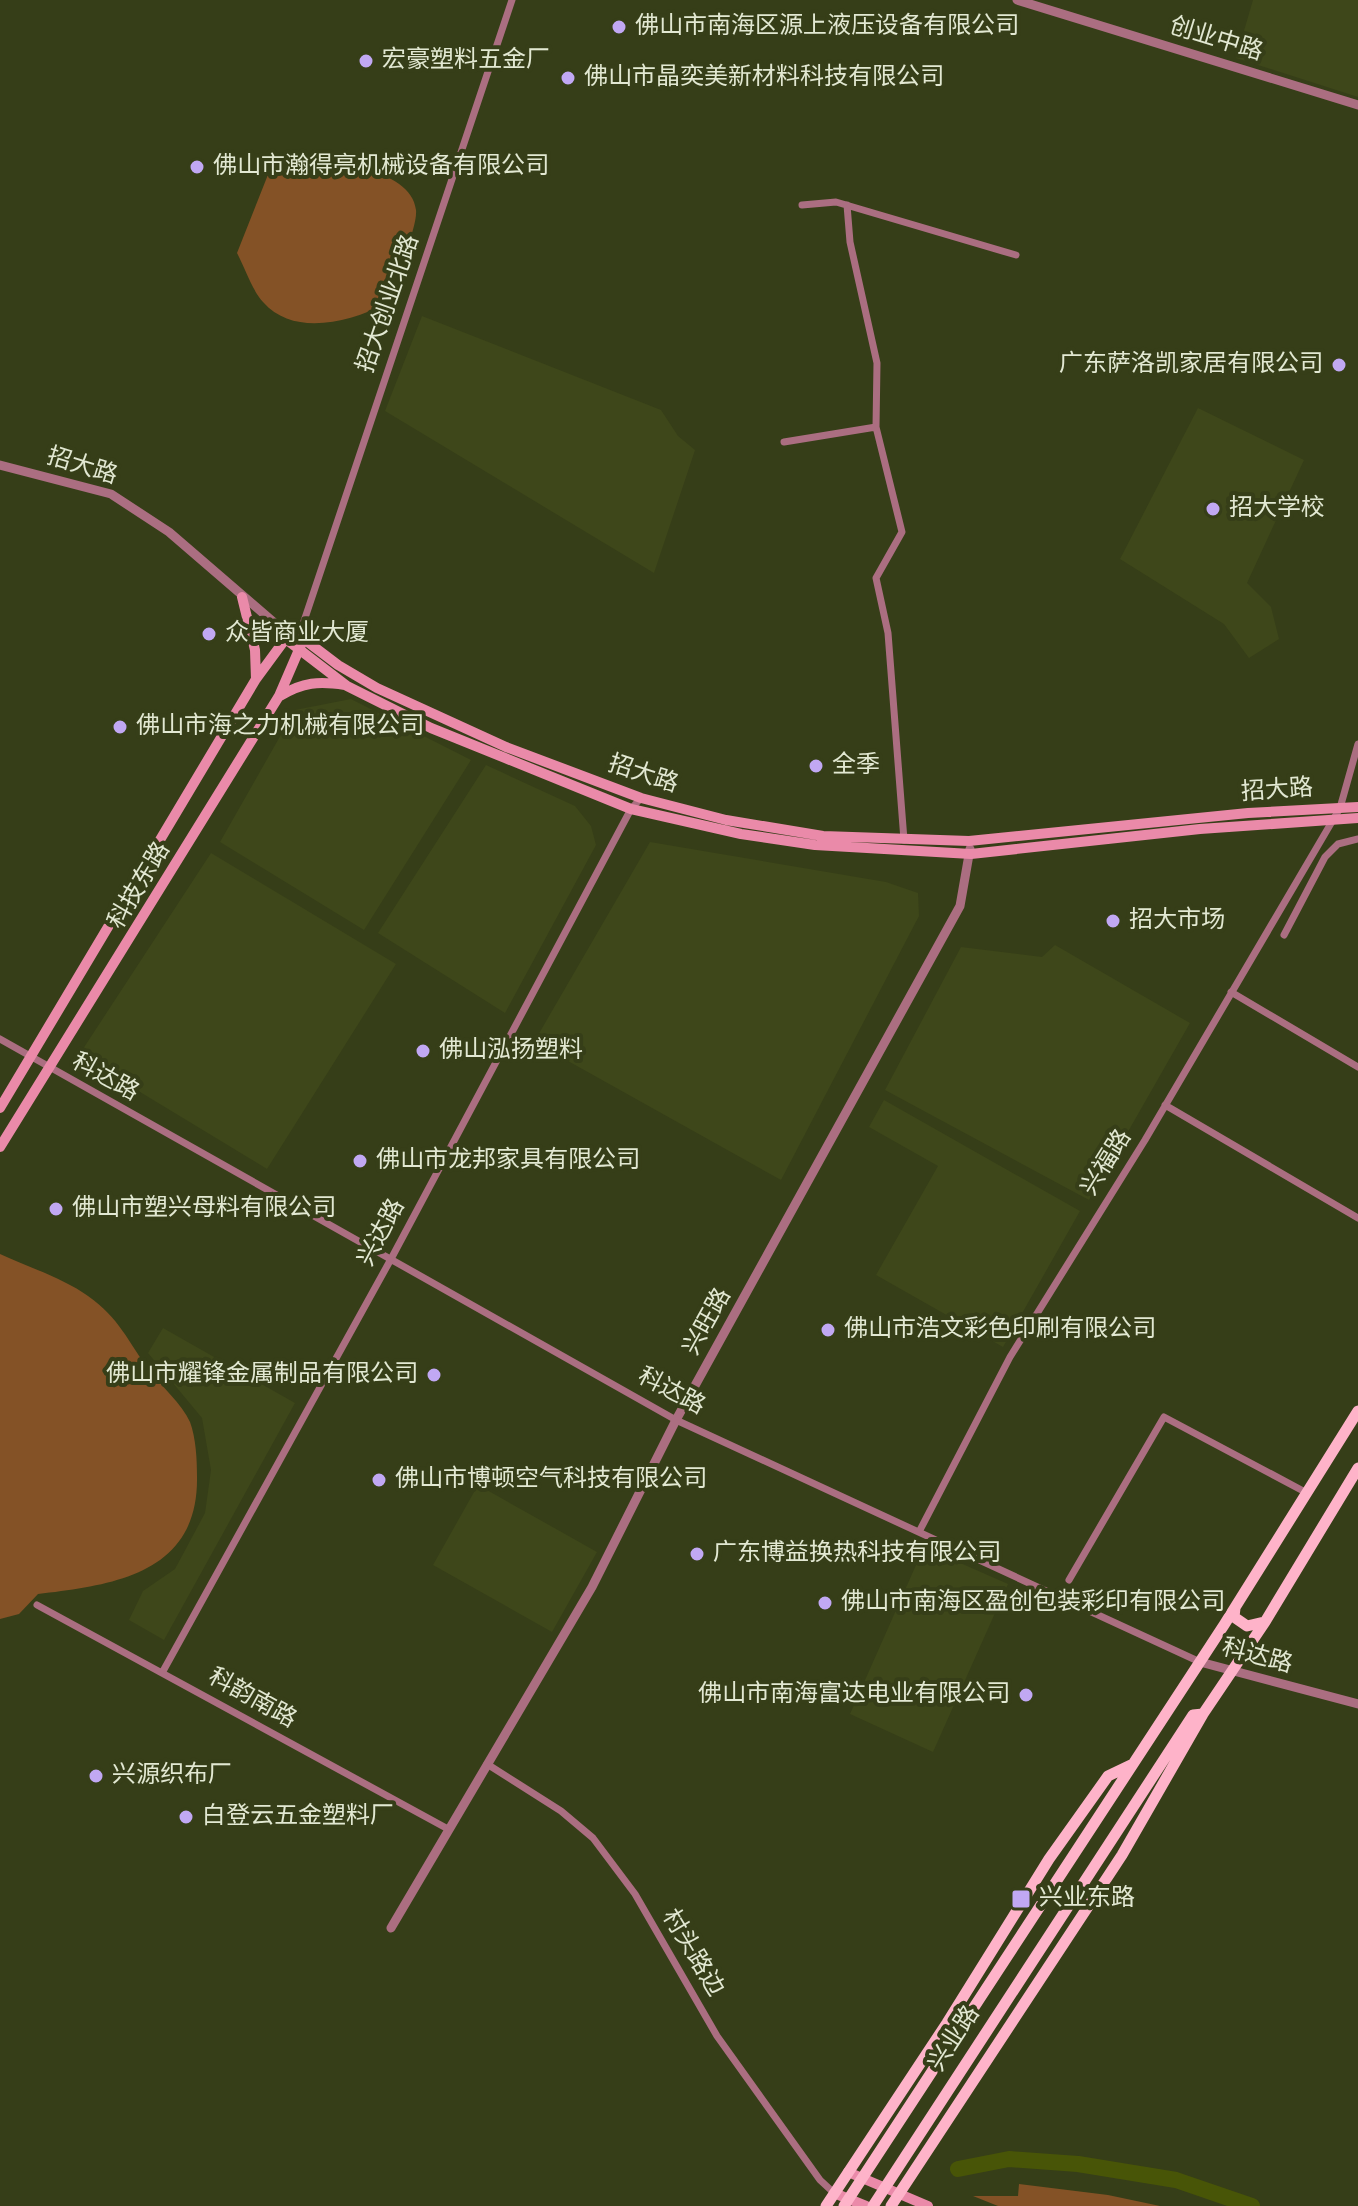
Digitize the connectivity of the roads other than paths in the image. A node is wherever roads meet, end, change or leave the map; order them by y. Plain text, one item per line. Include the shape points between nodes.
1 (512, 0) edge
2 (1017, 0) edge
3 (1358, 105) edge
4 (802, 205) dead end
5 (847, 205) junction
6 (1016, 255) dead end
7 (876, 427) junction
8 (784, 442) dead end
9 (0, 465) edge
10 (242, 597) junction
11 (304, 621) junction
12 (289, 635) junction
13 (301, 644) junction
14 (256, 679) junction
15 (347, 686) junction
16 (279, 696) junction
17 (1358, 744) edge
18 (641, 798) junction
19 (1358, 807) edge
20 (1340, 808) junction
21 (631, 809) junction
22 (1332, 818) junction
23 (1358, 818) edge
24 (1358, 839) edge
25 (904, 840) junction
26 (969, 841) junction
27 (971, 854) junction
28 (1284, 935) dead end
29 (1231, 992) junction
30 (0, 1039) edge
31 (31, 1058) junction
32 (1358, 1067) edge
33 (49, 1070) junction
34 (1165, 1105) junction
35 (0, 1108) edge
36 (0, 1147) edge
37 (1358, 1218) edge
38 (391, 1259) junction
39 (1358, 1401) edge
40 (1358, 1411) edge
41 (676, 1420) junction
42 (1343, 1435) junction
43 (1358, 1468) edge
44 (1307, 1493) junction
45 (920, 1530) junction
46 (1069, 1580) dead end
47 (37, 1605) dead end
48 (1235, 1607) junction
49 (1265, 1622) junction
50 (1200, 1662) junction
51 (1231, 1672) junction
52 (162, 1673) junction
53 (1358, 1704) edge
54 (1203, 1714) junction
55 (487, 1764) junction
56 (1132, 1765) junction
57 (448, 1829) junction
58 (391, 1928) dead end
59 (848, 2172) junction
60 (834, 2193) junction
61 (899, 2194) junction
62 (826, 2206) edge
63 (844, 2206) edge
64 (866, 2206) edge
65 (873, 2206) edge
66 (891, 2206) edge
67 (928, 2206) edge

1 - 11 street, 招大创业北路
2 - 3 street, 创业中路
4 - 5 street
5 - 6 street
5 - 7 street via 877,363
7 - 8 street
7 - 25 street via 902,532 876,578 888,633
9 - 10 street, 招大路 via 111,494 169,532
10 - 12 street, 招大路
10 - 14 main road
11 - 12 street
11 - 13 street, 招大创业北路
12 - 13 main road, 招大路
12 - 14 main road
13 - 15 main road, 招大路
13 - 16 main road, 科技东路
13 - 18 main road, 招大路 via 377,688 506,747
14 - 31 main road
15 - 16 main road via 316,681
15 - 21 main road, 招大路 via 431,728
16 - 33 main road, 科技东路
17 - 20 street
18 - 21 street, 兴达路
18 - 25 main road, 招大路 via 726,820 823,836
19 - 20 main road, 招大路
20 - 22 street, 兴福路
20 - 26 main road, 招大路
21 - 27 main road, 招大路 via 815,845
21 - 38 street, 兴达路
22 - 23 main road, 招大路
22 - 27 main road, 招大路
22 - 29 street, 兴福路
24 - 28 street via 1338,844 1325,857
25 - 26 main road, 招大路
26 - 27 street
27 - 41 street, 兴旺路 via 960,906
29 - 32 street
29 - 34 street, 兴福路
30 - 31 street, 科达路
31 - 33 street, 科达路
31 - 35 main road
33 - 36 main road, 科技东路
33 - 38 street, 科达路
34 - 37 street
34 - 45 street, 兴福路 via 1010,1357
38 - 41 street, 科达路
38 - 52 street, 兴达路
39 - 42 main road
40 - 42 main road
41 - 45 street, 科达路
41 - 55 street, 兴旺路 via 592,1587
42 - 44 main road
43 - 49 main road
44 - 46 street via 1164,1417
44 - 48 main road
45 - 50 street, 科达路
47 - 52 street, 科韵南路
48 - 49 main road via 1234,1617 1247,1626
48 - 50 main road
49 - 51 main road
50 - 51 street, 科达路
50 - 56 main road
51 - 53 street, 科达路
51 - 54 main road
52 - 57 street, 科韵南路
54 - 61 main road via 1122,1855
54 - 65 main road, 兴业路 via 1193,1715
55 - 57 street, 兴旺路
55 - 60 street, 村头路边 via 593,1838 635,1894 717,2036
56 - 59 main road via 1108,1776 1049,1859
56 - 63 main road
57 - 58 street, 兴旺路
59 - 60 main road
59 - 61 main road
60 - 62 main road
60 - 64 main road
61 - 66 main road
61 - 67 main road

